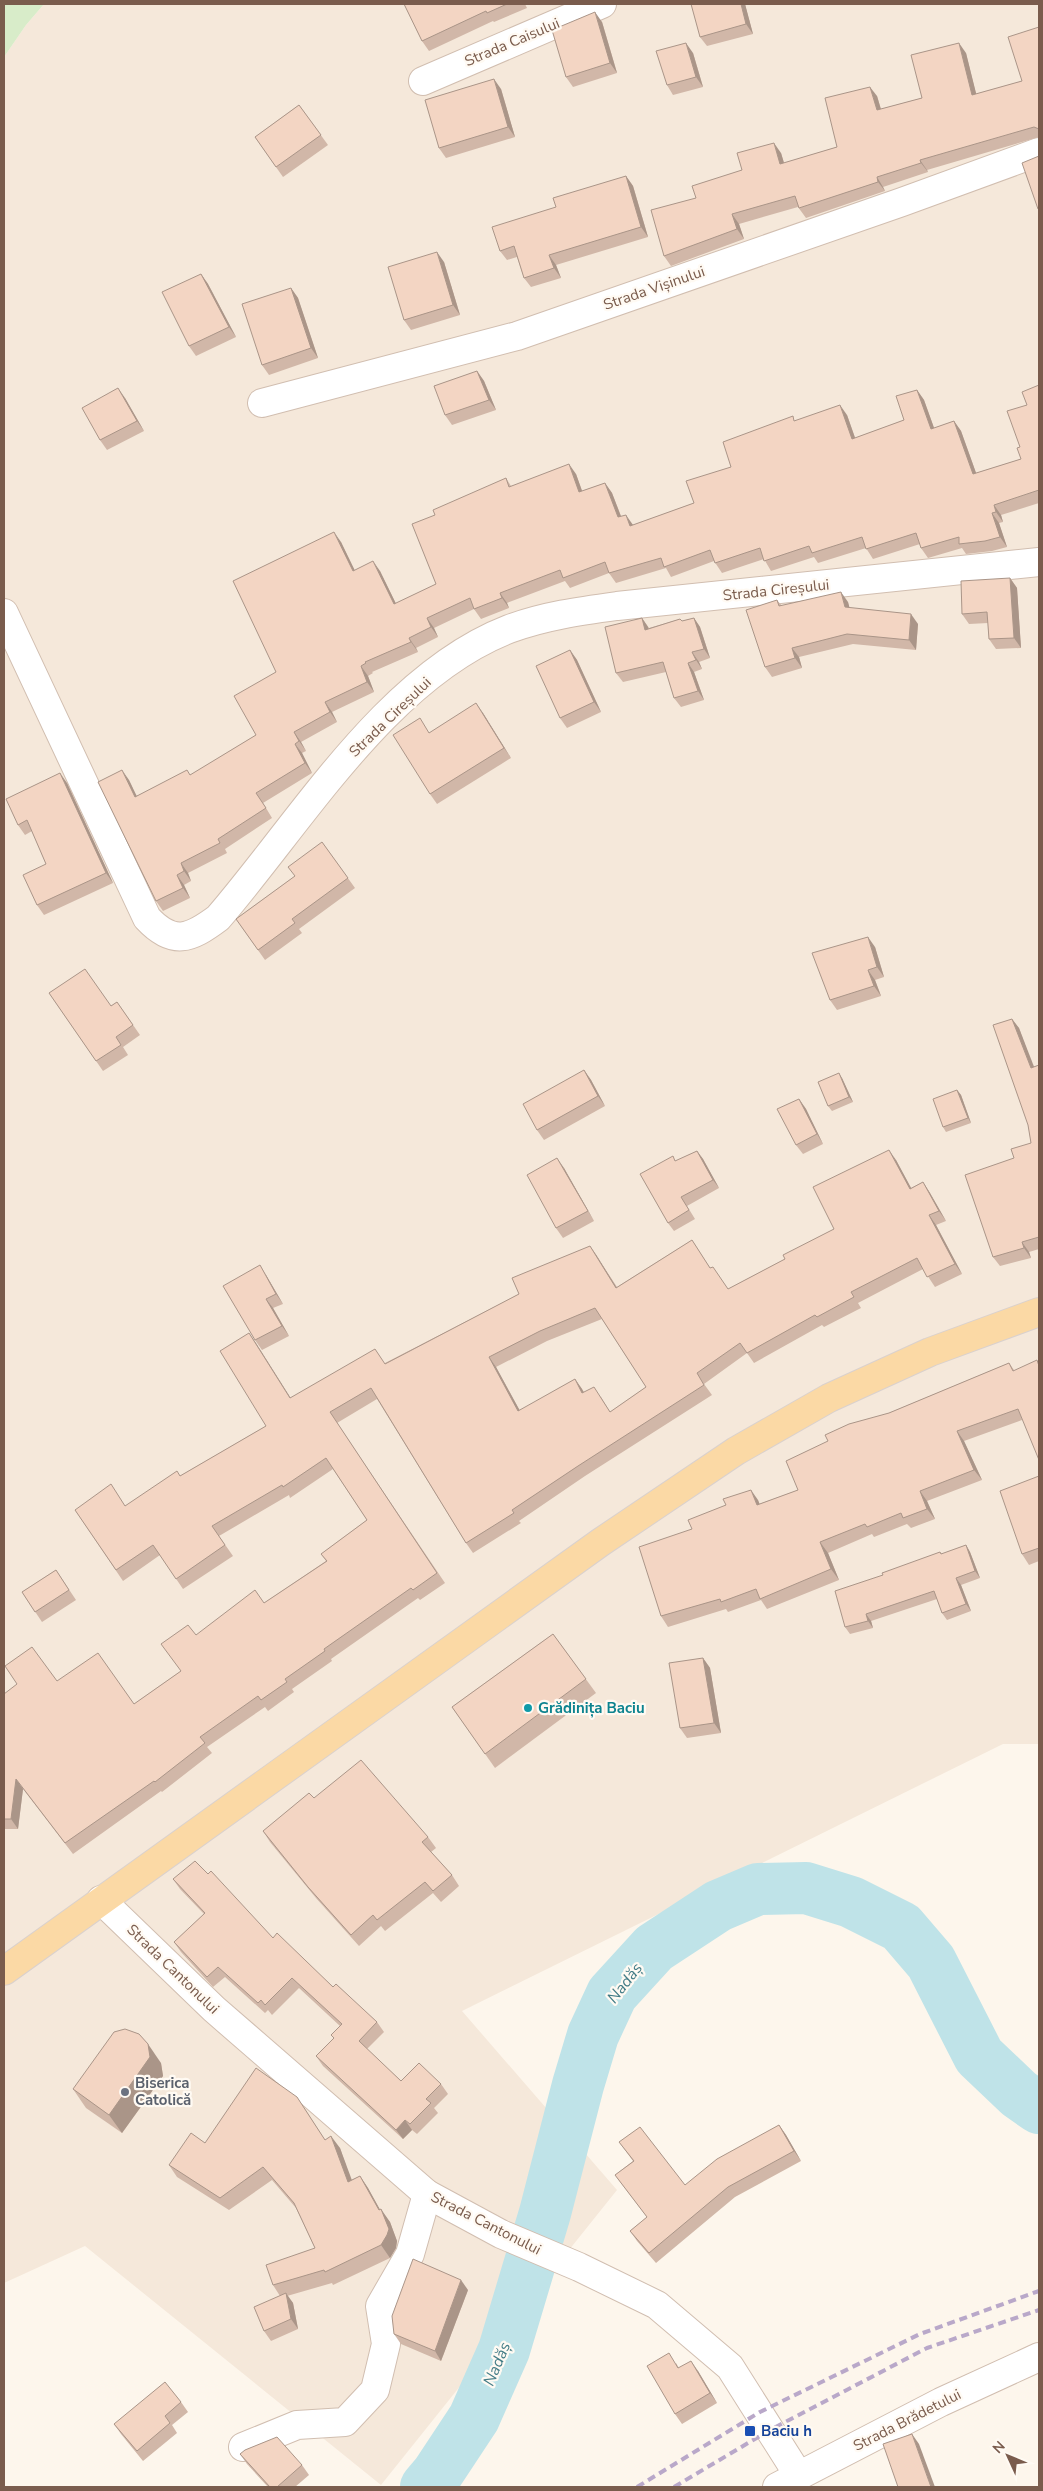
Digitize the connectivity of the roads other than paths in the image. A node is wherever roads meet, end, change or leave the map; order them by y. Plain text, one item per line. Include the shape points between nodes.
1 (602, 4) edge
2 (423, 81) dead end
3 (1039, 152) edge
4 (262, 403) dead end
5 (1039, 562) edge
6 (4, 613) edge
7 (1039, 1312) edge
8 (101, 1900) junction
9 (4, 1971) edge
10 (427, 2194) junction
11 (1039, 2357) edge
12 (243, 2446) dead end
13 (788, 2482) edge

1 - 2 street, Strada Caisului
3 - 4 street, Strada Vișinului via 517,336
5 - 6 street, Strada Cireșului via 617,606 547,617 509,629 464,652 414,690 315,795 218,918 204,929 184,937 168,935 147,918
7 - 8 main road via 930,1352 829,1398 736,1451 608,1537
8 - 9 main road
8 - 10 street, Strada Cantonului via 214,2009
10 - 12 street via 410,2254 380,2306 386,2344 375,2390 345,2422 297,2425
10 - 13 street, Strada Cantonului via 501,2234 657,2305 730,2367
11 - 13 street, Strada Brădetului via 941,2402

